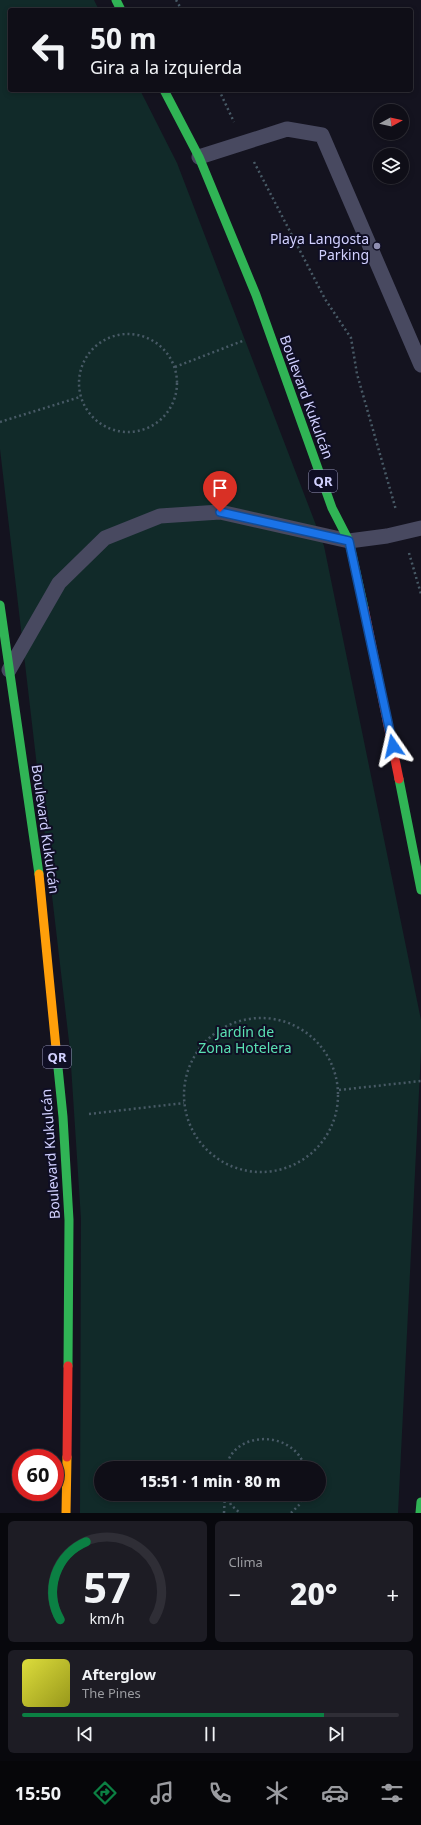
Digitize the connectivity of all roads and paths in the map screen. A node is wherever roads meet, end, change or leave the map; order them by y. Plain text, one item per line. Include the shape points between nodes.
1 (165, 92) edge
2 (220, 92) edge
3 (243, 141) junction
4 (199, 156) junction
5 (269, 331) junction
6 (421, 365) edge
7 (174, 367) junction
8 (80, 397) junction
9 (0, 422) edge
10 (421, 528) edge
11 (403, 533) junction
12 (349, 541) junction
13 (421, 594) edge
14 (0, 605) edge
15 (8, 670) junction
16 (421, 890) edge
17 (421, 1081) edge
18 (339, 1090) junction
19 (184, 1103) junction
20 (63, 1117) junction
21 (230, 1461) edge
22 (301, 1461) edge
23 (225, 1501) edge
24 (229, 1501) edge
25 (301, 1501) edge
26 (421, 1502) edge
27 (66, 1513) edge
28 (224, 1513) edge
29 (240, 1513) edge
30 (291, 1513) edge
31 (420, 1513) edge

1 - 4 main road, Boulevard Kukulcán / QR
2 - 3 path
3 - 4 lane
3 - 6 lane via 287,129 322,135
3 - 11 path via 325,299 351,338 357,374
4 - 5 main road, Boulevard Kukulcán / QR
5 - 7 path
5 - 12 main road, Boulevard Kukulcán / QR via 332,508
7 - 8 path via 165,350 150,339 131,333 113,336 96,345 84,360 78,378
7 - 8 path via 177,387 172,406 160,421 143,431 124,433 105,427 89,415
8 - 9 path
10 - 11 lane
11 - 12 lane
11 - 13 path
12 - 15 lane via 220,512 160,516 105,538 59,583
12 - 16 main road, Boulevard Kukulcán / QR via 381,685
14 - 15 main road, Boulevard Kukulcán / QR
15 - 20 main road, Boulevard Kukulcán / QR via 38,862
17 - 18 path
18 - 19 path via 335,1120 320,1146 297,1165 268,1173 238,1170 212,1155 193,1132
18 - 19 path via 331,1060 312,1036 285,1021 255,1017 225,1026 201,1045 187,1072
19 - 20 path
20 - 27 main road, Boulevard Kukulcán / QR via 69,1220
21 - 22 path via 234,1452 258,1439 273,1439 286,1444
23 - 28 path
24 - 29 path
25 - 30 path
26 - 31 main road

